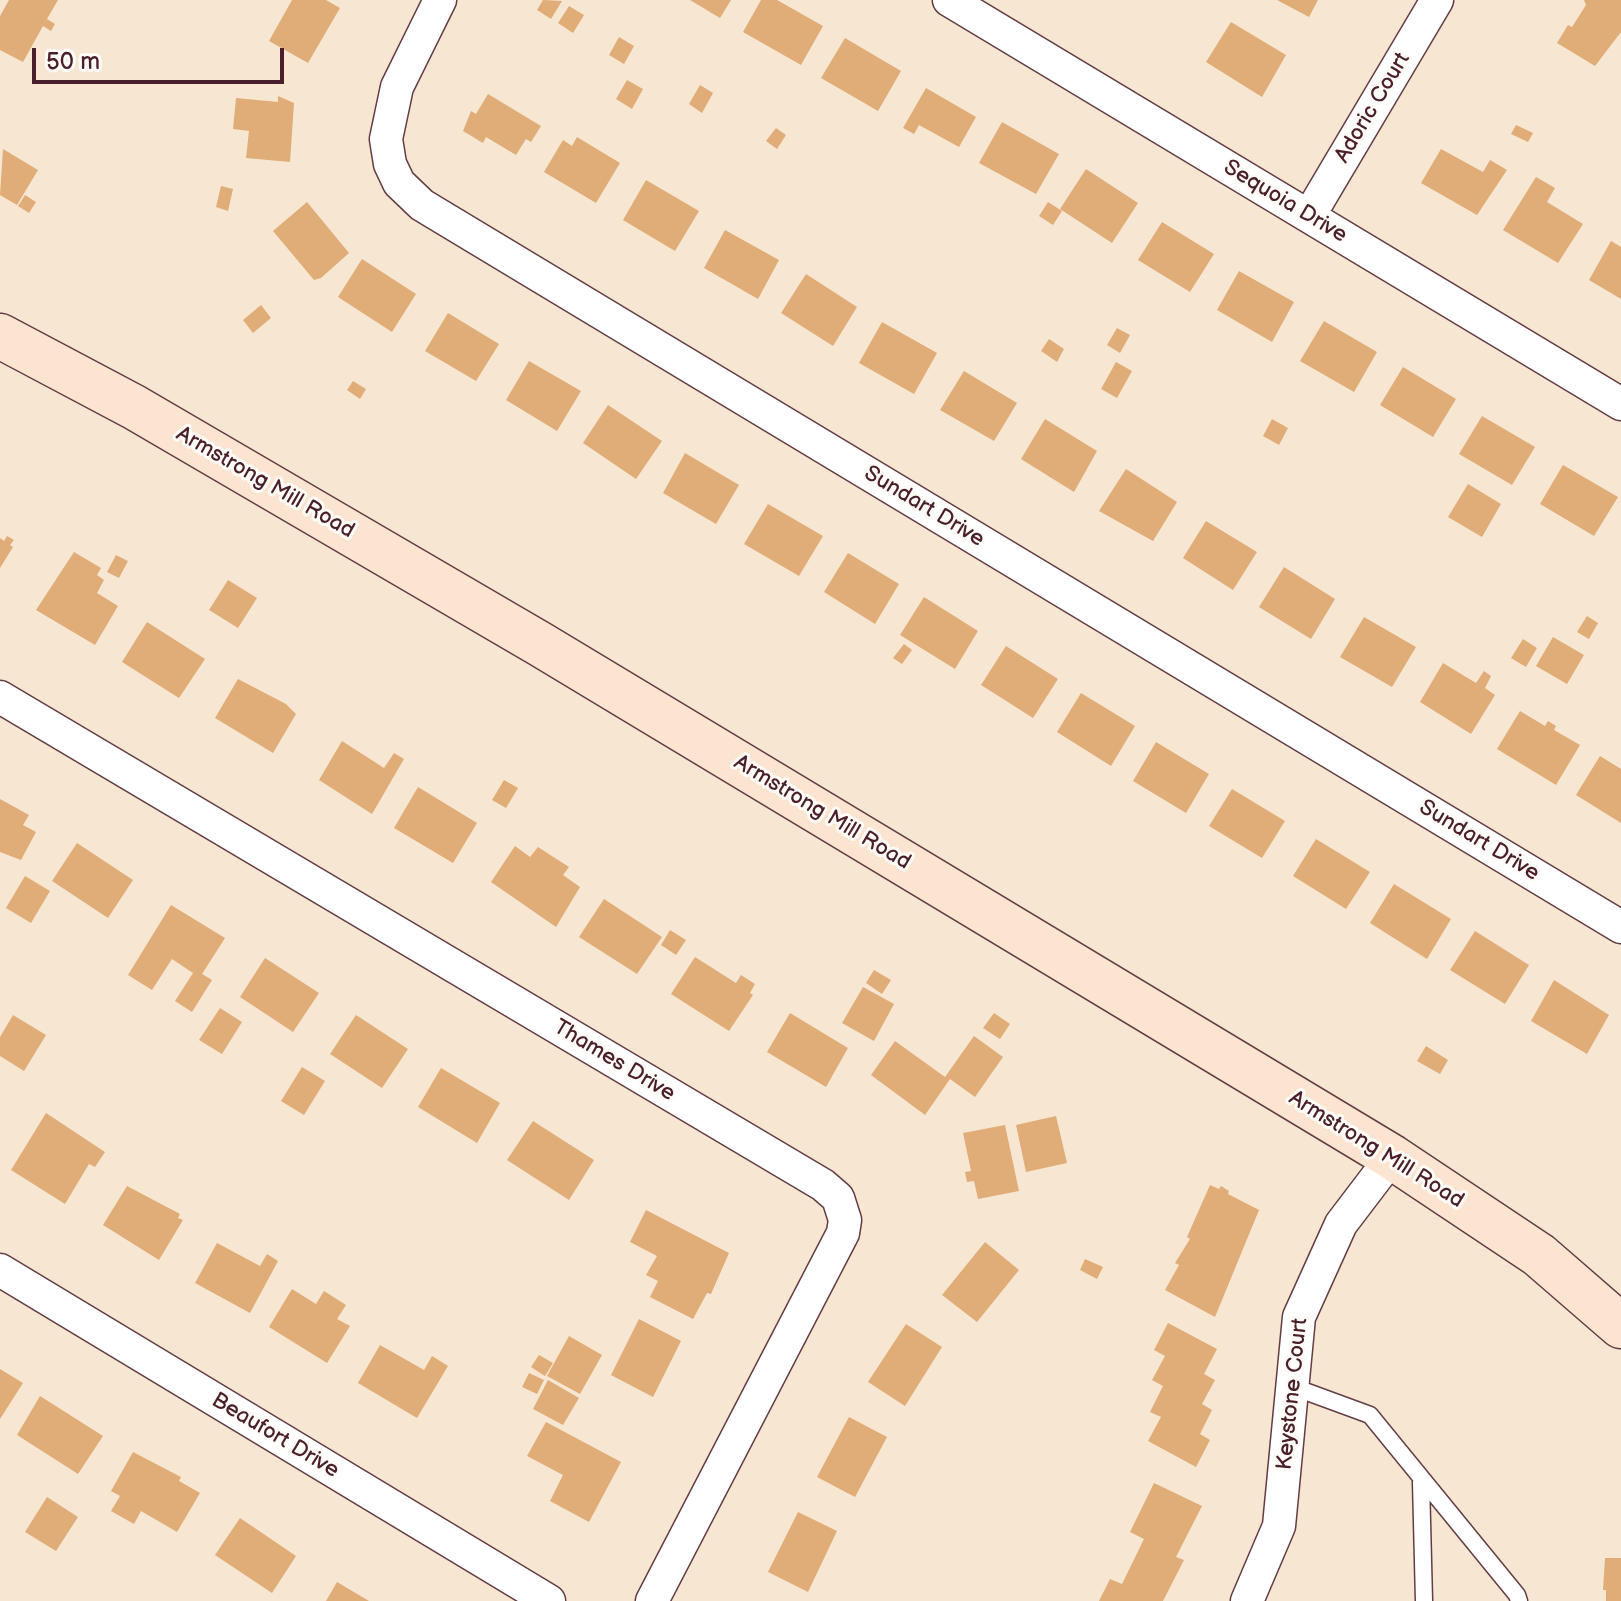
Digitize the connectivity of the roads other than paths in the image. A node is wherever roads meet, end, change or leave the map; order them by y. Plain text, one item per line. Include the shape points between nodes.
1 (440, 0) edge
2 (949, 0) edge
3 (1437, 0) edge
4 (1309, 216) junction
5 (0, 336) edge
6 (1621, 404) edge
7 (0, 697) edge
8 (1621, 927) edge
9 (1392, 1157) junction
10 (0, 1270) edge
11 (1621, 1326) edge
12 (1291, 1386) junction
13 (1421, 1482) junction
14 (549, 1601) edge
15 (652, 1601) edge
16 (1247, 1601) edge
17 (1424, 1601) edge
18 (1519, 1601) edge

1 - 8 street, Sundart Drive via 397,87 386,139 399,183 422,205
2 - 4 street, Sequoia Drive
3 - 4 street, Adoric Court
4 - 6 street, Sequoia Drive
5 - 9 main road, Armstrong Mill Road via 134,407 540,644
7 - 15 street, Thames Drive via 838,1198 844,1209 843,1233
9 - 11 main road, Armstrong Mill Road via 1539,1255
9 - 12 street, Keystone Court via 1341,1224 1308,1290 1299,1317
10 - 14 street, Beaufort Drive
12 - 13 lane via 1370,1415
12 - 16 street, Keystone Court via 1279,1526
13 - 17 lane
13 - 18 lane via 1459,1521

